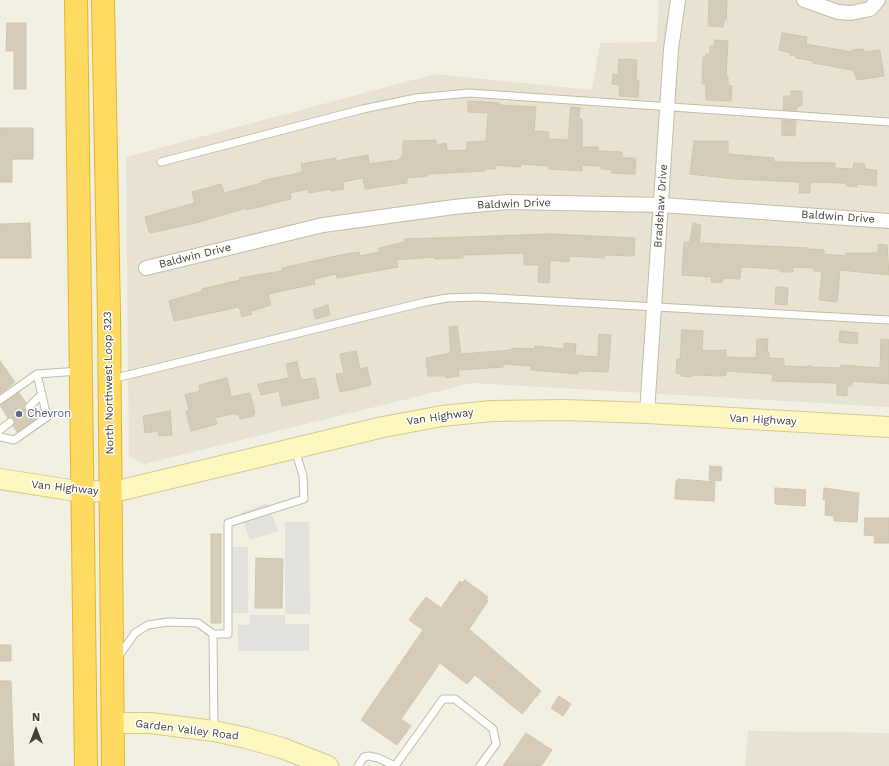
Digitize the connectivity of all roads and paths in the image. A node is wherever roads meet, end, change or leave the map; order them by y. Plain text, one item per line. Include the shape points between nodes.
1 (76, 0) edge
2 (103, 0) edge
3 (678, 0) edge
4 (804, 0) edge
5 (878, 0) edge
6 (667, 106) junction
7 (889, 122) edge
8 (161, 162) dead end
9 (662, 205) junction
10 (889, 221) edge
11 (146, 268) dead end
12 (655, 308) junction
13 (889, 320) edge
14 (82, 371) junction
15 (37, 374) junction
16 (109, 380) junction
17 (42, 394) junction
18 (0, 400) edge
19 (29, 407) dead end
20 (647, 413) junction
21 (10, 422) dead end
22 (889, 427) edge
23 (0, 430) edge
24 (0, 437) edge
25 (295, 448) junction
26 (0, 479) edge
27 (83, 492) junction
28 (110, 492) junction
29 (213, 634) junction
30 (112, 665) junction
31 (113, 723) junction
32 (214, 731) junction
33 (86, 766) edge
34 (113, 766) edge
35 (328, 766) edge
36 (358, 766) edge
37 (395, 766) edge
38 (480, 766) edge

1 - 14 highway
2 - 16 highway, North Northwest Loop 323
3 - 6 street, Bradshaw Drive via 670,49
4 - 5 street via 838,12 851,13 870,9
6 - 7 lane
6 - 8 lane via 469,93 416,98 363,109
6 - 9 street, Bradshaw Drive
9 - 10 street, Baldwin Drive
9 - 11 street, Baldwin Drive via 507,202 454,207 323,225
9 - 12 street, Bradshaw Drive
12 - 13 lane
12 - 16 lane via 447,298
12 - 20 street, Bradshaw Drive
14 - 15 lane
14 - 27 highway
15 - 17 lane
15 - 18 lane
16 - 28 highway, North Northwest Loop 323
17 - 19 lane
17 - 24 lane via 47,417 14,440
20 - 22 main road, Van Highway
20 - 25 main road, Van Highway via 492,410 413,421
21 - 23 lane
25 - 28 main road, Van Highway via 132,489
25 - 29 lane via 303,476 304,499 228,523 228,634
26 - 27 main road, Van Highway
27 - 28 main road, Van Highway
27 - 33 highway
28 - 30 highway, North Northwest Loop 323
29 - 30 lane via 198,624 157,623 141,628 130,638
29 - 32 lane
30 - 31 highway, North Northwest Loop 323
31 - 32 main road, Garden Valley Road via 150,723
31 - 34 highway, North Northwest Loop 323
32 - 35 main road, Garden Valley Road via 282,748
36 - 37 lane via 364,757 369,756
37 - 38 lane via 443,699 455,699 493,729 496,744

